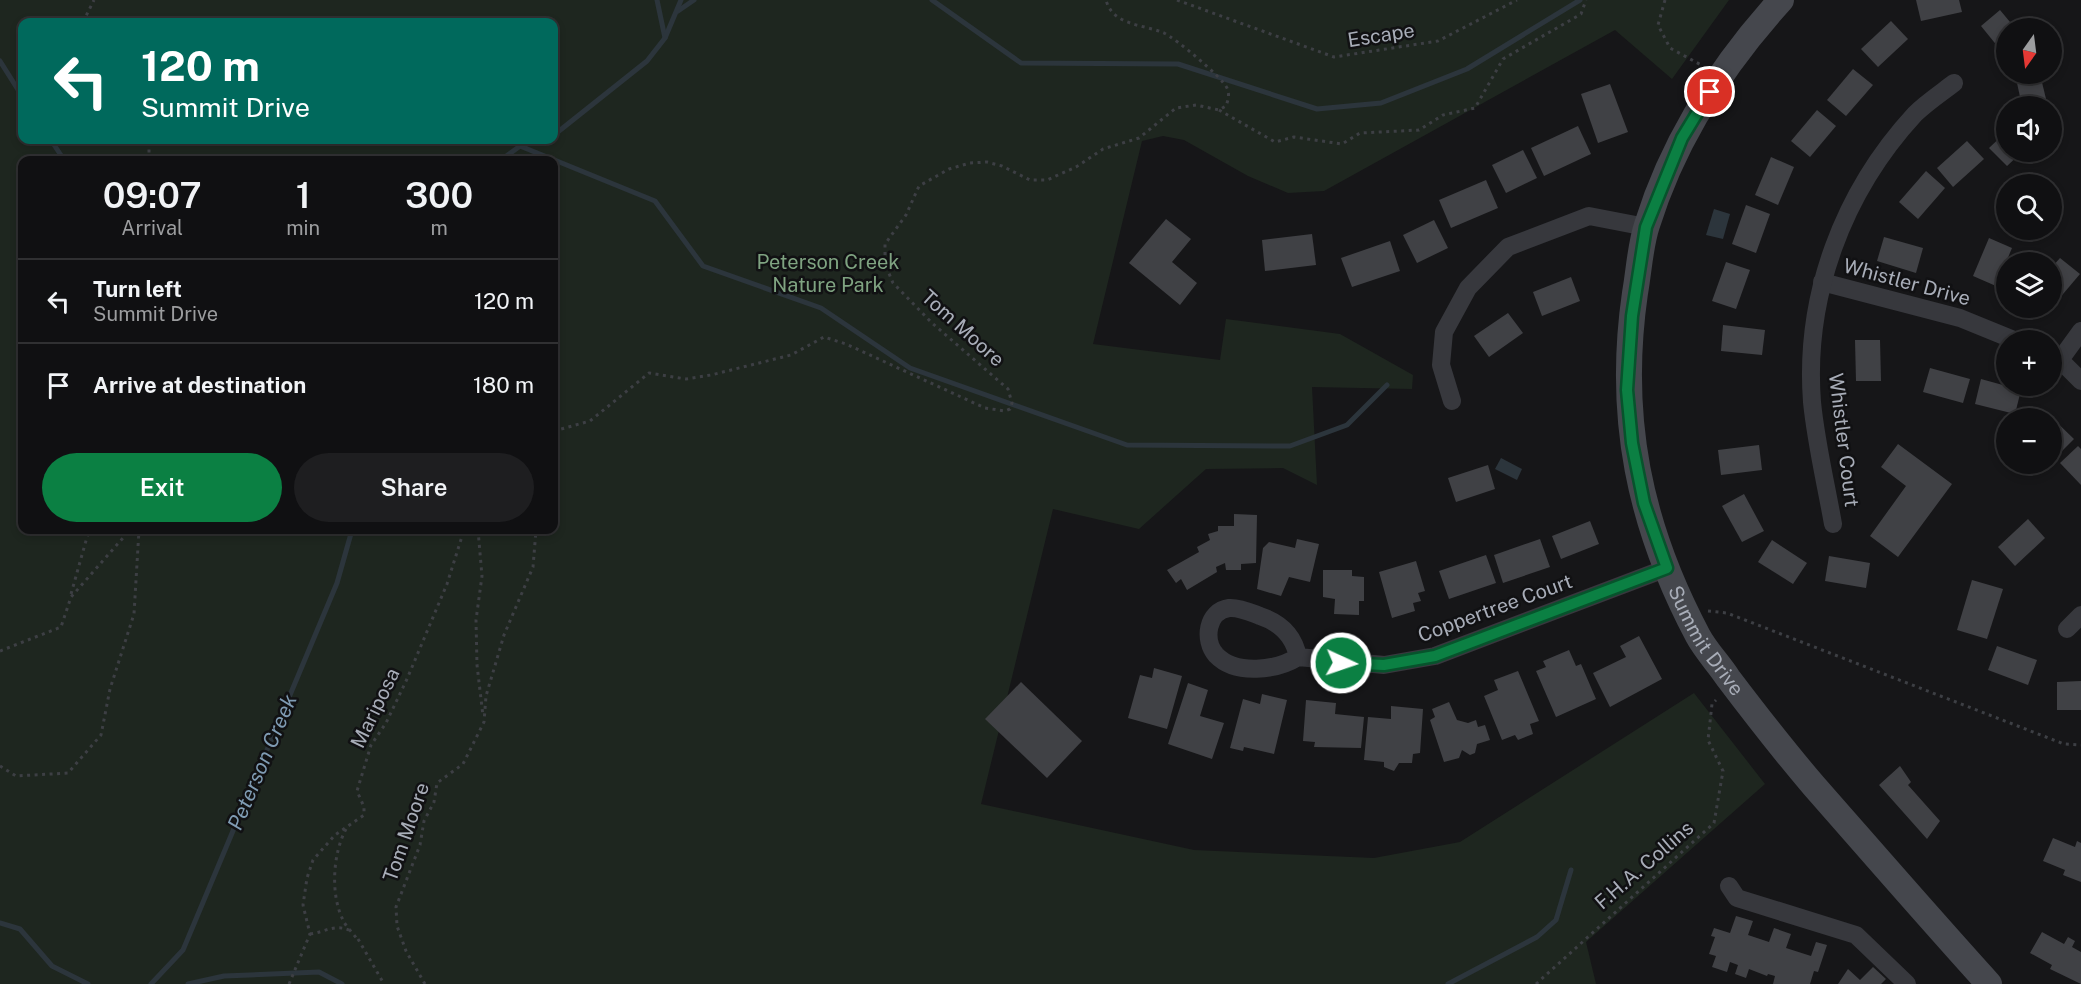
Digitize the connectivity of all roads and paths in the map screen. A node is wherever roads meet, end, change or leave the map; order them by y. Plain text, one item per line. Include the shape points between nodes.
1 (94, 0) edge
2 (1106, 0) edge
3 (1177, 0) edge
4 (1517, 0) edge
5 (1586, 0) edge
6 (1665, 0) edge
7 (1781, 0) edge
8 (85, 18) edge
9 (1720, 76) junction
10 (1954, 83) dead end
11 (1219, 110) junction
12 (1646, 227) junction
13 (1822, 282) junction
14 (2081, 332) edge
15 (1996, 333) edge
16 (2062, 352) edge
17 (2062, 364) edge
18 (2081, 381) edge
19 (1452, 401) dead end
20 (558, 430) edge
21 (1833, 524) dead end
22 (88, 534) edge
23 (126, 534) edge
24 (139, 534) edge
25 (463, 534) edge
26 (478, 534) edge
27 (536, 534) edge
28 (1667, 568) junction
29 (70, 597) junction
30 (1686, 609) junction
31 (2081, 615) edge
32 (2067, 629) dead end
33 (0, 651) edge
34 (1298, 657) junction
35 (1733, 684) junction
36 (484, 722) junction
37 (2081, 745) edge
38 (0, 766) edge
39 (347, 828) junction
40 (1729, 886) dead end
41 (309, 934) junction
42 (357, 939) junction
43 (289, 984) edge
44 (384, 984) edge
45 (424, 984) edge
46 (1536, 984) edge
47 (1907, 984) edge
48 (1989, 984) edge

1 - 8 path
2 - 11 path via 1110,12 1118,18 1166,33 1227,86 1229,97 1226,106
3 - 4 path, Escape via 1334,57 1438,41
5 - 11 path via 1581,14 1503,60 1475,108 1443,115 1419,130 1360,133 1342,144 1294,137 1275,142
6 - 9 path via 1658,25 1670,48
7 - 9 main road, Summit Drive
9 - 12 main road, Summit Drive via 1682,138
10 - 13 street, Whistler Court via 1916,114 1869,176 1847,212
11 - 20 path, Tom Moore via 1196,105 1176,108 1139,138 1103,149 1047,180 1030,180 987,162 949,169 919,186 906,215 885,244 885,264 893,283 932,323 1008,389 1010,409 985,408 824,337 791,355 711,375 686,379 649,373 590,421
12 - 19 street via 1589,216 1508,247 1468,288 1444,332 1441,365
12 - 28 main road, Summit Drive via 1632,316 1627,390 1644,503
13 - 15 street, Whistler Drive via 1960,318
13 - 21 street, Whistler Court via 1812,341 1812,403
14 - 16 street
17 - 18 street
22 - 29 path
23 - 29 path
24 - 38 path via 134,614 110,689 101,735 68,773 16,776
25 - 39 path, Mariposa via 447,584 407,679 371,744 357,791 364,815
26 - 36 path via 482,576 476,620 477,666
27 - 36 path, Tom Moore via 533,567 504,635 486,696
28 - 30 main road, Summit Drive
28 - 34 street, Coppertree Court via 1435,656 1384,665
29 - 33 path via 61,627
30 - 35 main road, Summit Drive via 1699,638
30 - 37 path via 1727,613 2064,744
31 - 32 street
34 - 34 street, Coppertree Court via 1293,639 1280,625 1263,617 1230,608 1218,612 1211,620 1212,649 1228,662 1256,669 1271,668
35 - 46 path, F.H.A. Collins via 1712,704 1708,740 1723,771 1714,823
35 - 48 main road, Summit Drive via 1769,734
36 - 45 path, Tom Moore via 463,764 437,783 420,845 396,907 397,926 406,951
39 - 41 path, Mariposa via 335,835 312,861 303,905
39 - 42 path via 338,844 337,893 343,920
40 - 47 street via 1737,898 1856,935
41 - 42 path via 340,927 349,929
41 - 43 path
42 - 44 path

